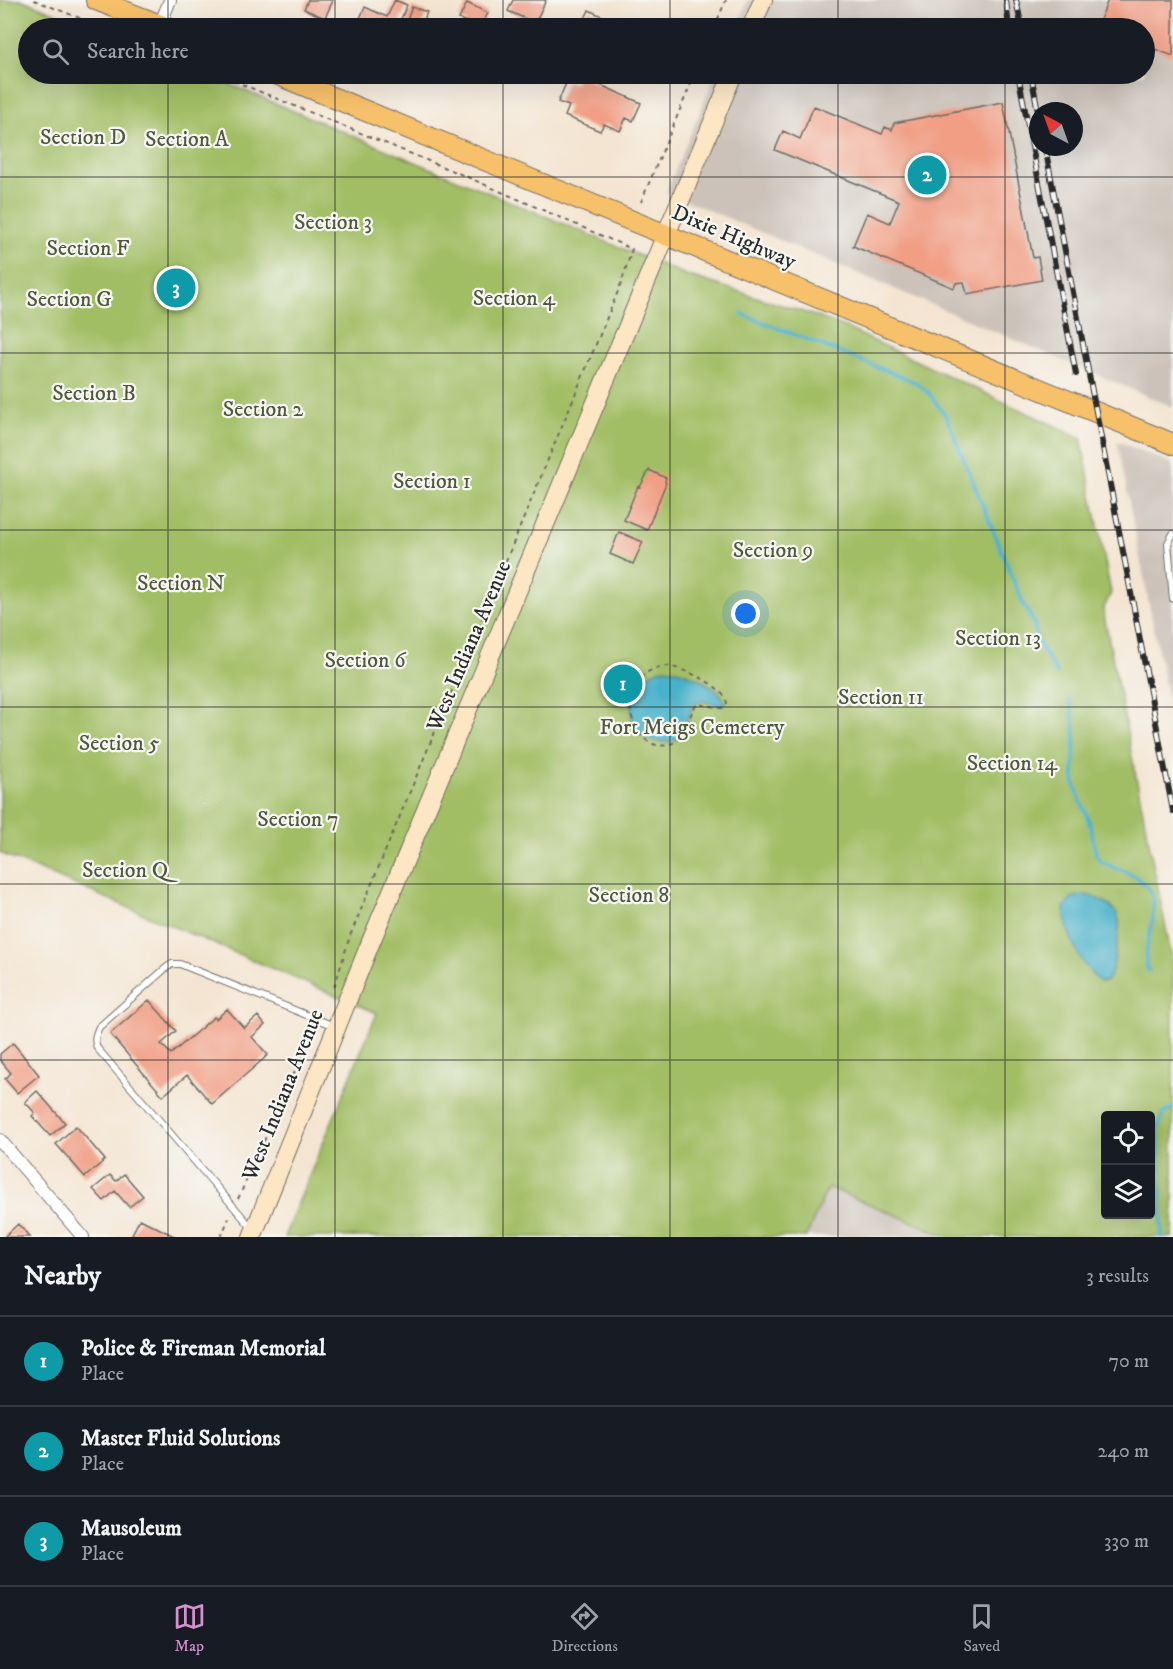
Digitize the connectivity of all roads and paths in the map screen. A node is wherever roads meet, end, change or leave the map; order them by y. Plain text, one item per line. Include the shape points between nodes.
1 (34, 0) edge
2 (96, 0) edge
3 (170, 0) edge
4 (726, 0) edge
5 (763, 0) edge
6 (80, 18) edge
7 (141, 18) edge
8 (166, 18) edge
9 (718, 18) edge
10 (755, 18) edge
11 (241, 84) edge
12 (300, 84) edge
13 (691, 84) edge
14 (729, 84) edge
15 (641, 202) dead end
16 (666, 235) junction
17 (1173, 444) edge
18 (1173, 534) edge
19 (1173, 599) edge
20 (660, 744) joint
21 (333, 990) dead end
22 (318, 1019) junction
23 (337, 1027) junction
24 (0, 1140) edge
25 (234, 1207) junction
26 (253, 1234) edge
27 (83, 1237) edge
28 (221, 1237) edge

1 - 6 path
2 - 7 main road
3 - 8 street
4 - 9 path
5 - 10 main road
11 - 21 path via 632,249 617,295 348,940
12 - 16 main road, Dixie Highway
13 - 15 path
14 - 16 main road, West Indiana Avenue
16 - 17 main road, Dixie Highway
16 - 23 main road, West Indiana Avenue
18 - 19 lane via 1168,543
20 - 20 path via 639,733 630,714 634,689 648,672 665,666 680,669 702,679 725,697 727,704 722,708 696,705 682,737
22 - 23 lane
22 - 25 path
22 - 25 lane via 186,966 172,964 96,1033 97,1048
23 - 26 main road, West Indiana Avenue
24 - 27 street
25 - 26 lane
25 - 28 path

